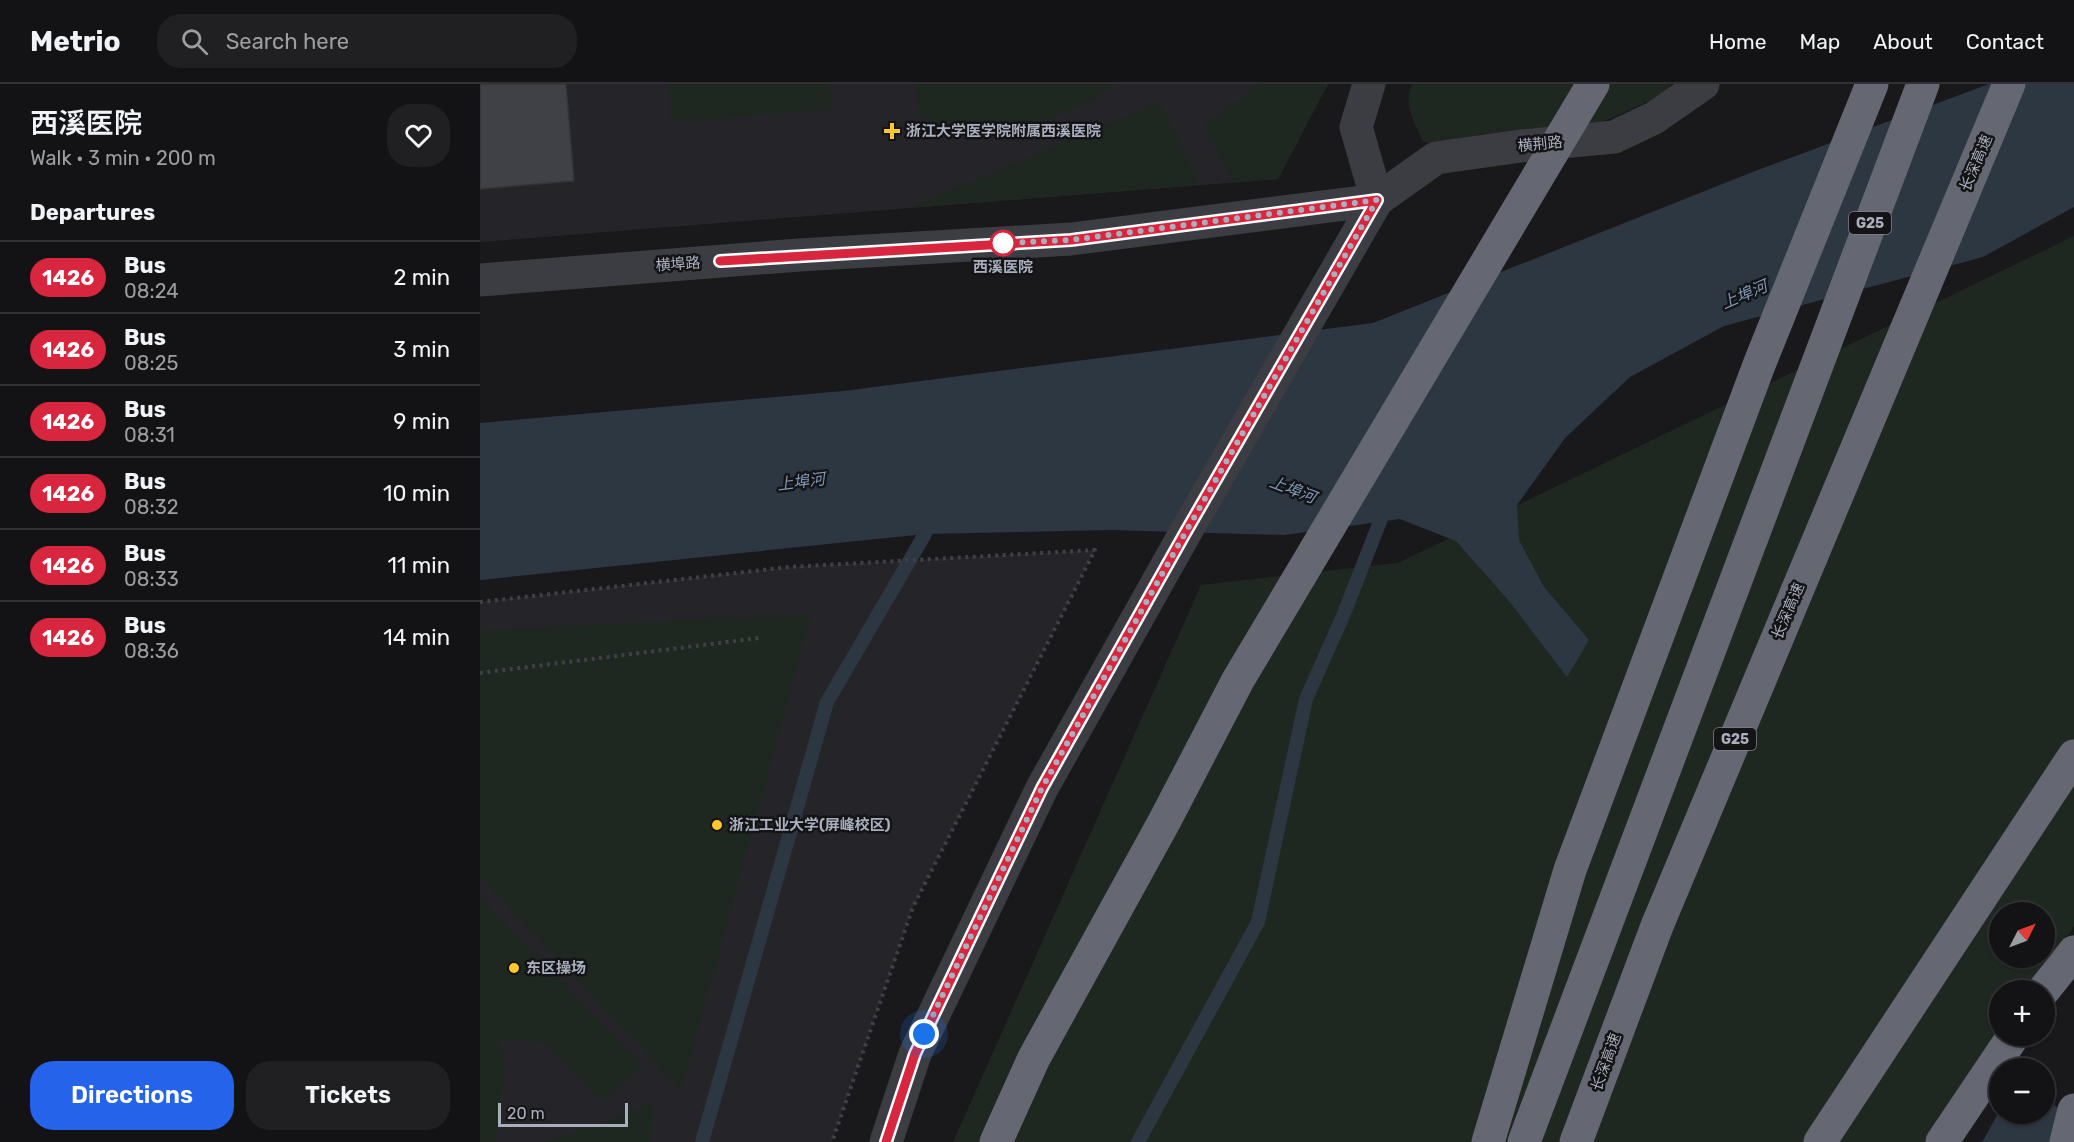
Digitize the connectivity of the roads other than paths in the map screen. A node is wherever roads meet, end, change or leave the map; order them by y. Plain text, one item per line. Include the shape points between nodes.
1 (1369, 84) edge
2 (1593, 84) edge
3 (1703, 84) edge
4 (1923, 84) edge
5 (2009, 84) edge
6 (1872, 85) edge
7 (1377, 200) junction
8 (480, 280) edge
9 (2074, 756) edge
10 (2074, 952) edge
11 (2052, 980) edge
12 (2007, 1046) edge
13 (2074, 1110) edge
14 (886, 1142) edge
15 (996, 1142) edge
16 (1488, 1142) edge
17 (1524, 1142) edge
18 (1576, 1142) edge
19 (1820, 1142) edge
20 (1942, 1142) edge
21 (2066, 1142) edge

1 - 7 street via 1356,128
2 - 15 highway, bridge via 1238,680 1034,1058
3 - 7 street, 横荆路 via 1654,118 1614,136 1436,158
4 - 17 highway, G25
5 - 18 highway, 长深高速 / G25 via 1657,926
6 - 16 highway via 1759,365 1570,870
7 - 8 street, 横埠路 via 1071,240 799,255
7 - 14 street, 横荆路 via 1042,788 915,1054
9 - 19 highway
10 - 11 highway
12 - 20 highway
13 - 21 highway

